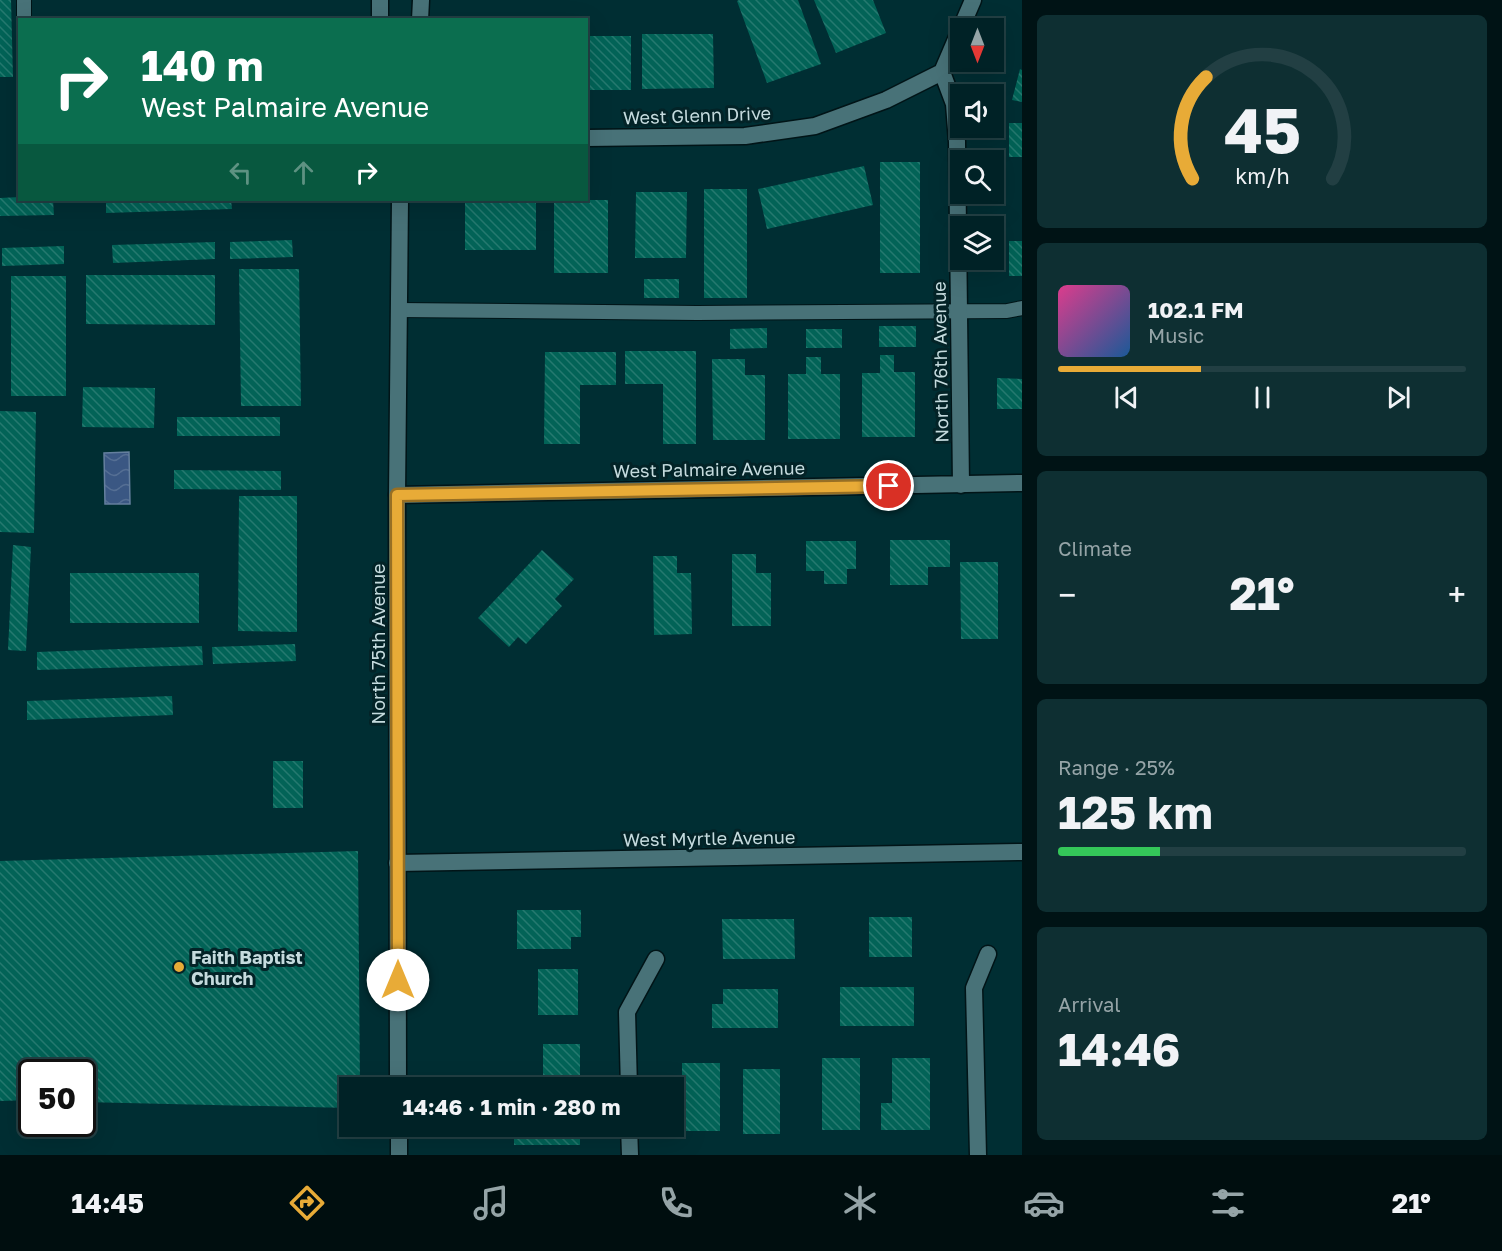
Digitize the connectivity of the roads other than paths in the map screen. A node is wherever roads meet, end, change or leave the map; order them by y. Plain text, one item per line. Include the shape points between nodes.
1 (24, 0) edge
2 (380, 0) edge
3 (421, 0) edge
4 (973, 0) edge
5 (24, 18) edge
6 (380, 18) edge
7 (420, 18) edge
8 (965, 18) edge
9 (950, 53) edge
10 (942, 72) junction
11 (588, 138) edge
12 (400, 201) edge
13 (1022, 308) edge
14 (398, 310) junction
15 (959, 312) junction
16 (1022, 483) edge
17 (961, 485) junction
18 (397, 495) junction
19 (1022, 852) edge
20 (397, 863) junction
21 (988, 954) dead end
22 (656, 959) dead end
23 (398, 1077) edge
24 (628, 1077) edge
25 (399, 1137) edge
26 (629, 1137) edge
27 (399, 1155) edge
28 (630, 1155) edge
29 (978, 1155) edge

1 - 5 lane
2 - 6 street
3 - 7 street
4 - 8 street
9 - 10 street
10 - 11 street, West Glenn Drive via 886,100 815,126 745,136
10 - 15 street, North 76th Avenue via 954,104 957,142
12 - 14 street, North 75th Avenue
13 - 15 lane
14 - 15 lane
14 - 18 street, North 75th Avenue
15 - 17 street, North 76th Avenue
16 - 17 street, West Palmaire Avenue
17 - 18 street, West Palmaire Avenue
18 - 20 street, North 75th Avenue
19 - 20 street, West Myrtle Avenue
20 - 23 street, North 75th Avenue
21 - 29 street via 974,988
22 - 24 street via 627,1012
25 - 27 street
26 - 28 street

